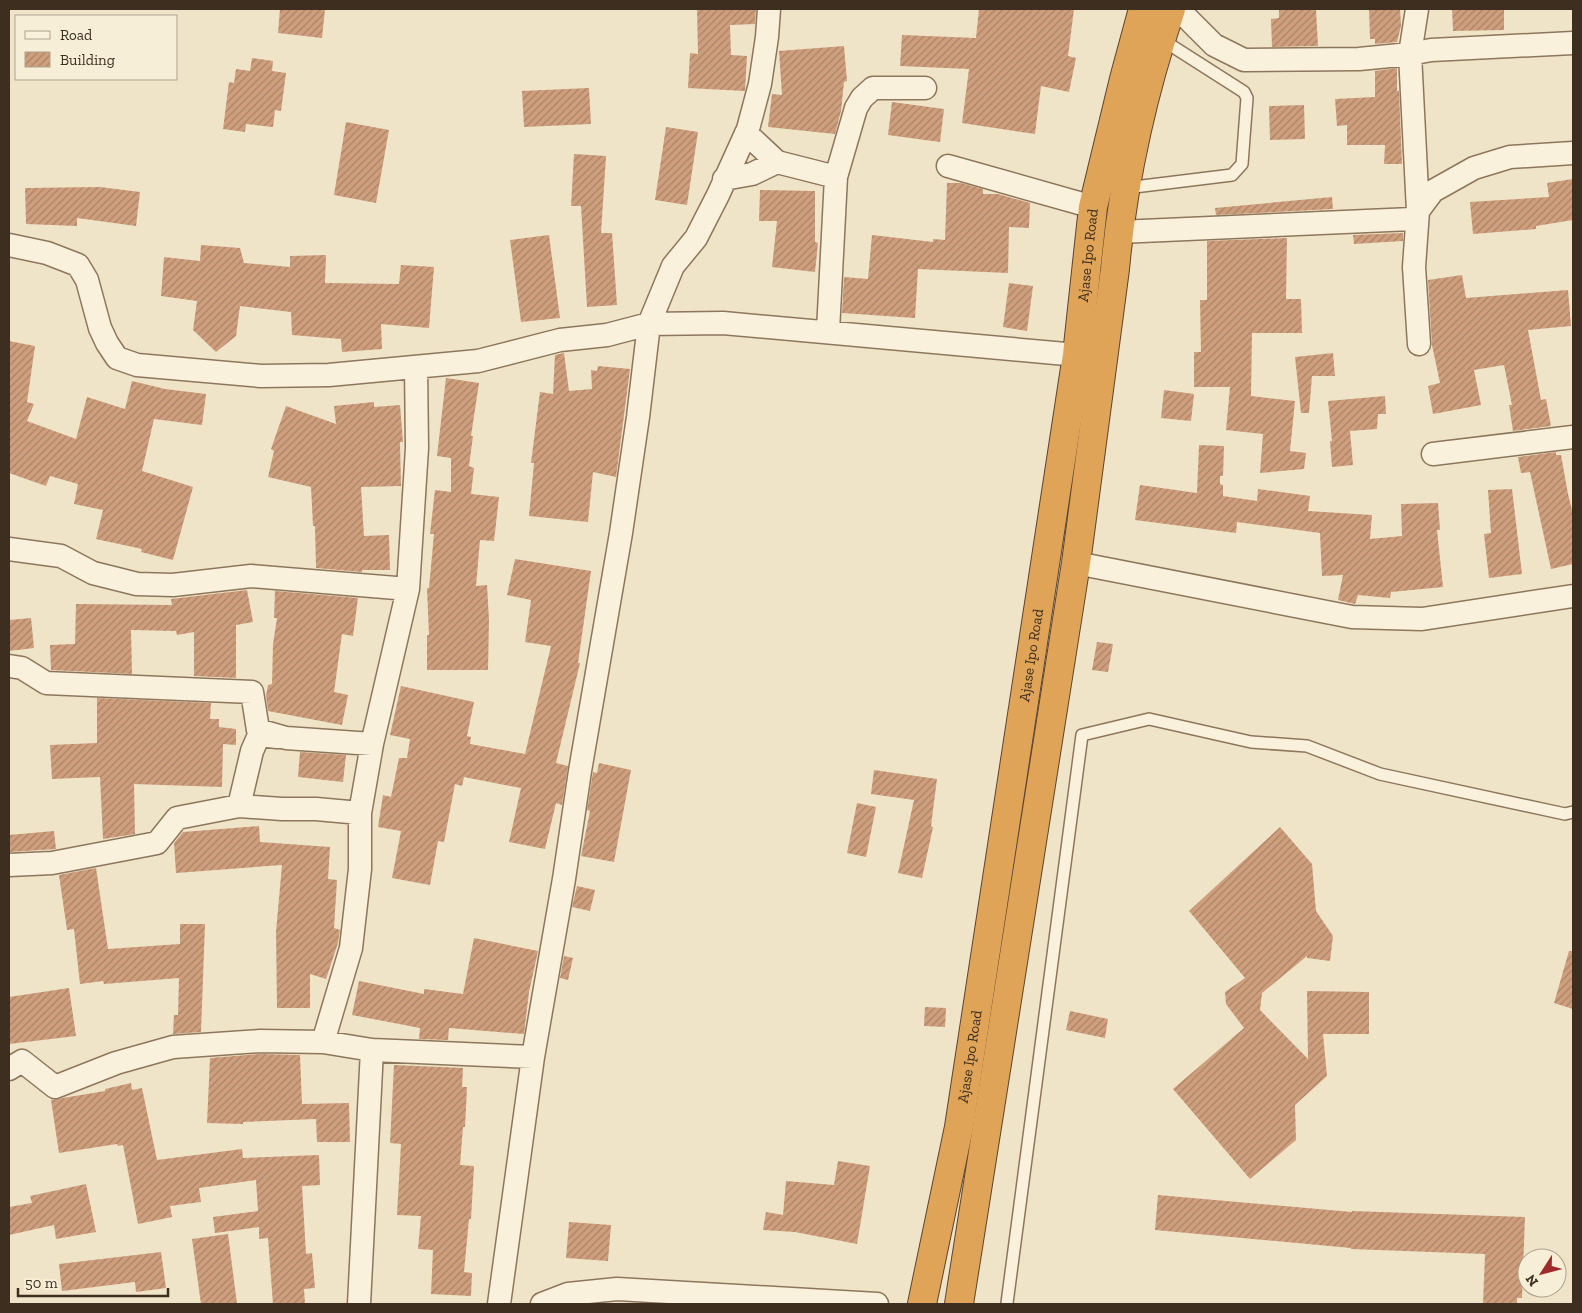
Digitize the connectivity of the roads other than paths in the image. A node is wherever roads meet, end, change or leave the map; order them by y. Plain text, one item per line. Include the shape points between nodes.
1 (769, 9) edge
2 (1143, 9) edge
3 (1171, 9) edge
4 (1178, 9) edge
5 (1417, 9) edge
6 (1161, 39) junction
7 (1573, 43) edge
8 (1410, 54) junction
9 (925, 88) dead end
10 (746, 133) junction
11 (1573, 153) edge
12 (777, 162) junction
13 (948, 166) dead end
14 (836, 177) junction
15 (724, 179) junction
16 (1126, 188) junction
17 (1093, 207) junction
18 (1418, 211) junction
19 (1119, 232) junction
20 (9, 245) edge
21 (649, 324) junction
22 (828, 332) junction
23 (1418, 344) dead end
24 (1077, 355) junction
25 (416, 368) junction
26 (1573, 437) edge
27 (1433, 454) dead end
28 (9, 549) edge
29 (1076, 563) junction
30 (408, 589) junction
31 (1573, 596) edge
32 (9, 666) edge
33 (286, 738) junction
34 (372, 744) junction
35 (239, 806) junction
36 (1573, 812) edge
37 (360, 813) junction
38 (9, 865) edge
39 (323, 1042) junction
40 (372, 1050) junction
41 (533, 1057) junction
42 (9, 1069) edge
43 (1007, 1303) dead end
44 (359, 1304) edge
45 (499, 1304) edge
46 (542, 1304) edge
47 (877, 1304) edge
48 (922, 1304) edge
49 (959, 1304) edge

1 - 10 street via 760,84
2 - 17 highway, Ajase Ipo Road
3 - 6 highway, Ajase Ipo Road
4 - 8 street via 1214,45 1244,60 1359,59
5 - 8 street
6 - 16 highway, Ajase Ipo Road
6 - 16 lane via 1244,92 1247,98 1242,164 1232,175
7 - 8 street via 1431,50
8 - 18 street
9 - 14 street via 873,88 862,98 856,108
10 - 12 street
10 - 15 street
11 - 18 street via 1510,157 1474,168 1433,191
12 - 14 street
12 - 15 street via 752,174
13 - 17 street
14 - 22 street
15 - 21 street via 696,238 673,266
16 - 19 highway, Ajase Ipo Road
17 - 24 highway, Ajase Ipo Road
18 - 19 street via 1412,219
18 - 23 street via 1414,267
19 - 29 highway, Ajase Ipo Road
20 - 25 street via 47,253 78,265 87,280 107,343 117,358 136,365 261,376 329,375
21 - 22 street via 723,323
21 - 25 street via 607,335 560,340 478,361
21 - 41 street via 621,533
22 - 24 street
24 - 48 highway, Ajase Ipo Road via 959,1127
25 - 30 street via 417,448
26 - 27 street
28 - 30 street via 61,556 94,573 137,584 173,585 250,576
29 - 31 street via 1352,617 1422,619
29 - 49 highway, Ajase Ipo Road
30 - 34 street
32 - 33 street via 22,668 46,683 252,692 258,730
33 - 34 street
33 - 35 street via 259,736 252,751
34 - 37 street
35 - 37 street
35 - 38 street via 177,818 157,843 52,863
36 - 43 lane via 1565,814 1380,774 1307,746 1251,742 1149,720 1082,735
37 - 39 street via 360,869 351,948
39 - 40 street
39 - 42 street via 260,1041 173,1047 116,1063 55,1087 22,1061
40 - 41 street
40 - 44 street
41 - 45 street
46 - 47 street via 568,1294 618,1289

